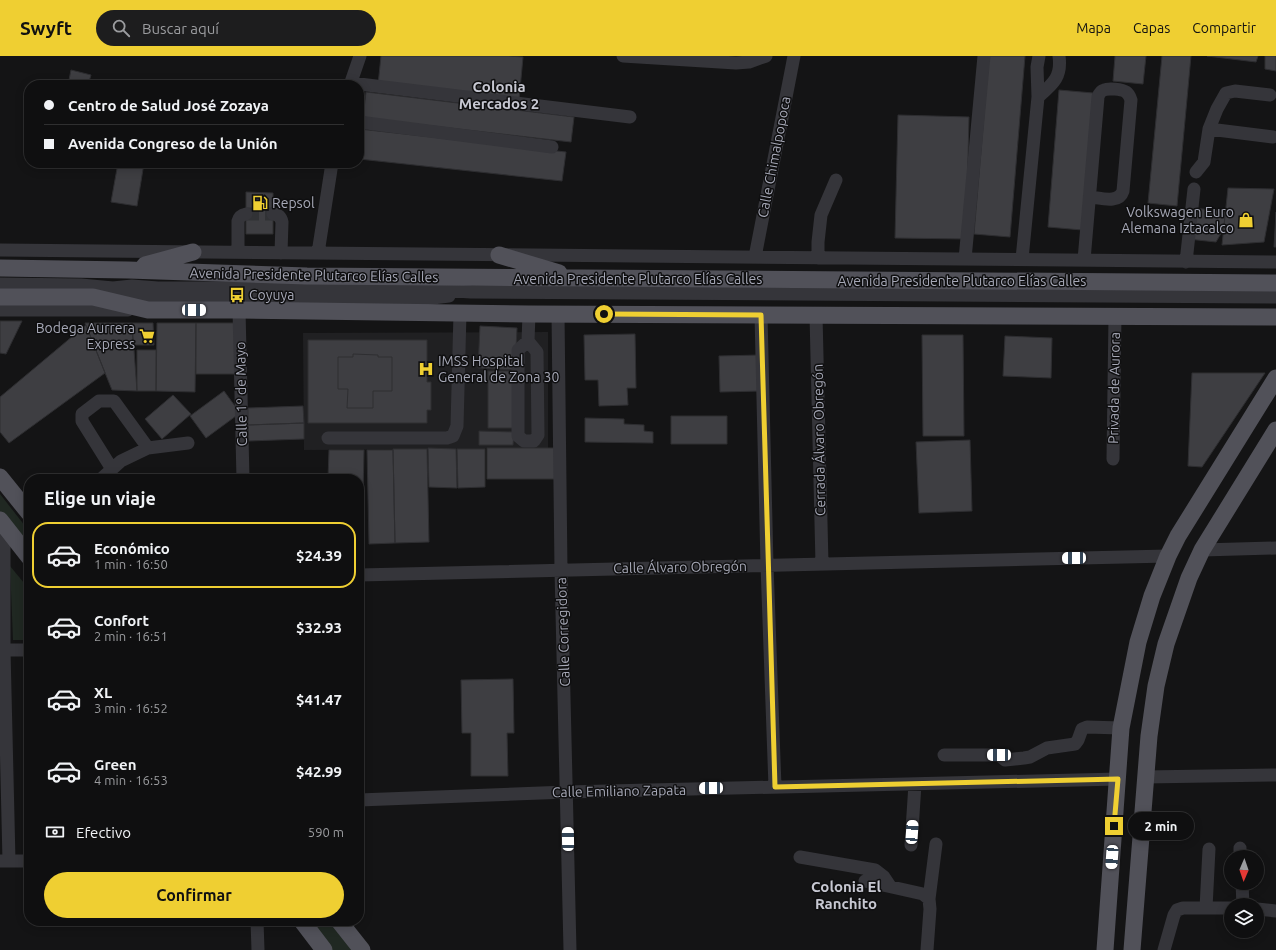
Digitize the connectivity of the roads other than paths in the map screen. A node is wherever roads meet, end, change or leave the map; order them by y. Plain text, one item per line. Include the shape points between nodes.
1 (360, 56) edge
2 (624, 56) edge
3 (766, 56) edge
4 (794, 56) edge
5 (984, 56) edge
6 (1039, 56) edge
7 (1059, 56) edge
8 (352, 80) edge
9 (364, 86) edge
10 (1270, 95) dead end
11 (1038, 97) junction
12 (630, 117) dead end
13 (364, 123) edge
14 (1209, 129) junction
15 (1273, 137) dead end
16 (552, 148) dead end
17 (331, 168) edge
18 (1196, 172) dead end
19 (836, 180) dead end
20 (1194, 189) dead end
21 (1090, 197) junction
22 (246, 214) dead end
23 (273, 214) dead end
24 (0, 250) edge
25 (193, 252) junction
26 (238, 252) junction
27 (280, 253) junction
28 (318, 253) junction
29 (499, 255) junction
30 (755, 257) junction
31 (818, 258) junction
32 (965, 259) junction
33 (1022, 259) junction
34 (1084, 260) junction
35 (1186, 262) junction
36 (1276, 262) edge
37 (0, 268) edge
38 (128, 270) junction
39 (576, 279) junction
40 (1276, 283) edge
41 (0, 284) edge
42 (0, 297) edge
43 (1276, 297) edge
44 (0, 310) edge
45 (148, 310) junction
46 (239, 310) junction
47 (460, 313) junction
48 (529, 314) junction
49 (558, 314) junction
50 (761, 315) junction
51 (816, 315) junction
52 (1115, 316) junction
53 (1276, 317) edge
54 (528, 341) junction
55 (1276, 378) edge
56 (1276, 430) edge
57 (328, 438) dead end
58 (188, 443) dead end
59 (148, 448) junction
60 (1113, 459) dead end
61 (112, 469) junction
62 (1217, 472) junction
63 (106, 474) edge
64 (243, 474) edge
65 (0, 477) edge
66 (1240, 487) junction
67 (24, 507) edge
68 (2, 523) edge
69 (1276, 548) edge
70 (1202, 550) junction
71 (24, 551) edge
72 (1168, 556) junction
73 (822, 564) junction
74 (767, 565) junction
75 (561, 570) junction
76 (364, 575) edge
77 (2, 650) edge
78 (24, 650) edge
79 (1121, 728) junction
80 (944, 754) dead end
81 (1005, 760) junction
82 (1276, 775) edge
83 (1145, 777) junction
84 (1118, 779) junction
85 (1004, 781) junction
86 (916, 784) junction
87 (775, 787) junction
88 (567, 792) junction
89 (364, 800) edge
90 (936, 844) dead end
91 (911, 845) dead end
92 (1209, 849) dead end
93 (800, 857) dead end
94 (5, 861) edge
95 (24, 861) edge
96 (865, 881) dead end
97 (890, 886) junction
98 (929, 899) junction
99 (1206, 908) junction
100 (1224, 908) edge
101 (1264, 910) edge
102 (1276, 911) edge
103 (257, 926) edge
104 (306, 926) edge
105 (343, 926) edge
106 (258, 950) edge
107 (324, 950) edge
108 (362, 950) edge
109 (570, 950) edge
110 (927, 950) edge
111 (1105, 950) edge
112 (1132, 950) edge
113 (1164, 950) edge

1 - 8 street
2 - 3 street via 736,63
4 - 30 street, Calle Chimalpopoca
5 - 32 street
6 - 11 street
7 - 11 street via 1058,76
9 - 12 street
10 - 14 street via 1235,91 1226,93
11 - 33 street
13 - 16 street
14 - 15 street
14 - 18 street via 1204,162
17 - 28 street
19 - 31 street via 821,216
20 - 35 street
21 - 21 street via 1099,93 1103,90 1127,92 1131,100 1122,195 1114,199
21 - 34 street
22 - 26 street via 238,221
23 - 27 street via 279,215 282,222
24 - 25 street, Avenida Presidente Plutarco Elías Calles
25 - 26 street, Avenida Presidente Plutarco Elías Calles
25 - 38 main road
26 - 27 street, Avenida Presidente Plutarco Elías Calles
27 - 28 street, Avenida Presidente Plutarco Elías Calles
28 - 29 street, Avenida Presidente Plutarco Elías Calles
29 - 30 street, Avenida Presidente Plutarco Elías Calles
29 - 39 main road
30 - 31 street, Avenida Presidente Plutarco Elías Calles
31 - 32 street, Avenida Presidente Plutarco Elías Calles
32 - 33 street, Avenida Presidente Plutarco Elías Calles
33 - 34 street, Avenida Presidente Plutarco Elías Calles
34 - 35 street, Avenida Presidente Plutarco Elías Calles
35 - 36 street, Avenida Presidente Plutarco Elías Calles
37 - 38 main road, Avenida Presidente Plutarco Elías Calles
38 - 39 main road, Avenida Presidente Plutarco Elías Calles via 307,276
39 - 40 main road, Avenida Presidente Plutarco Elías Calles
41 - 43 street via 113,288 133,296 156,300 389,301 471,292
42 - 45 main road via 93,297
44 - 45 street
45 - 46 main road
46 - 47 main road
46 - 64 street, Calle 1º de Mayo
47 - 48 main road
47 - 57 street via 457,426 453,436
48 - 49 main road
48 - 54 street
49 - 50 main road
49 - 75 street, Calle Corregidora
50 - 51 main road
50 - 74 street
51 - 52 main road
51 - 73 street, Cerrada Álvaro Obregón
52 - 53 main road
52 - 60 street, Privada de Aurora
54 - 54 street via 538,352 538,435 534,441 524,441 518,436 518,350
55 - 62 main road
56 - 66 main road
58 - 59 street
59 - 61 street via 121,461
59 - 61 street via 114,401 99,401 82,414 82,421
61 - 63 street
62 - 66 main road
62 - 72 main road
65 - 67 main road
66 - 70 main road
68 - 71 main road
68 - 77 street
69 - 70 street
70 - 83 main road via 1188,578 1166,644 1156,686
72 - 73 street, Calle Álvaro Obregón
72 - 79 main road via 1138,642
73 - 74 street, Calle Álvaro Obregón
74 - 75 street, Calle Álvaro Obregón
74 - 87 street
75 - 76 street, Calle Álvaro Obregón
75 - 88 street, Calle Corregidora
77 - 78 street
77 - 94 street
79 - 81 street via 1087,727 1082,729 1075,744 1047,748 1030,757
79 - 84 main road
80 - 81 street via 999,755
81 - 85 street
82 - 83 street
83 - 112 main road
84 - 85 street, Calle Emiliano Zapata
84 - 111 main road
85 - 86 street, Calle Emiliano Zapata
86 - 87 street, Calle Emiliano Zapata
86 - 91 street
87 - 88 street, Calle Emiliano Zapata
88 - 89 street, Calle Emiliano Zapata
88 - 109 street, Calle Corregidora
90 - 98 street
92 - 99 street
93 - 97 street via 876,870
94 - 95 street
96 - 97 street
97 - 98 street via 923,894
98 - 110 street
99 - 100 street
99 - 113 street via 1177,910
101 - 102 street
103 - 106 street
104 - 107 main road
105 - 108 main road

